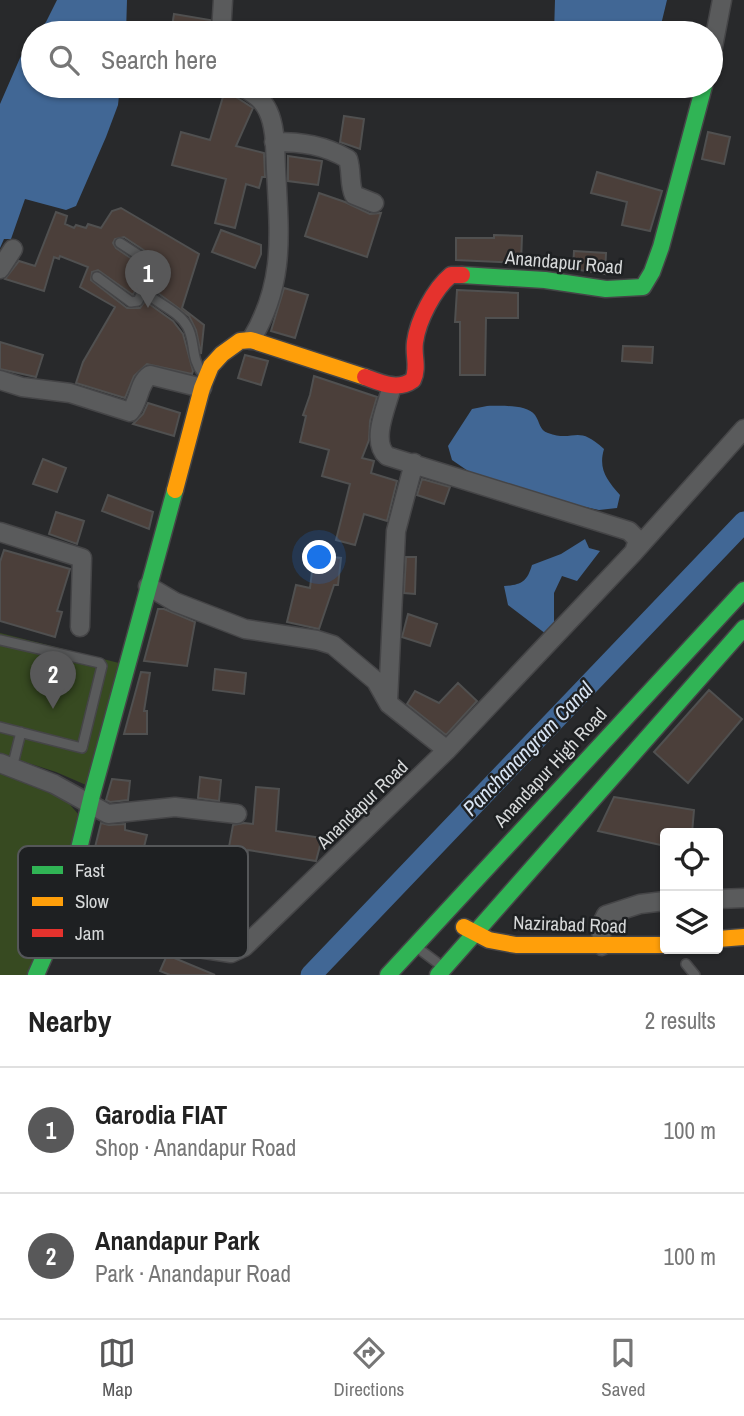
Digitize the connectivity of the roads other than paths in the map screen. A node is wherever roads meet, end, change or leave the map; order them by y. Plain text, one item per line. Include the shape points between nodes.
1 (223, 0) edge
2 (722, 0) edge
3 (222, 21) edge
4 (718, 21) edge
5 (260, 98) edge
6 (701, 98) edge
7 (274, 142) junction
8 (374, 203) dead end
9 (120, 243) dead end
10 (13, 248) dead end
11 (0, 270) edge
12 (97, 277) dead end
13 (143, 290) junction
14 (251, 340) junction
15 (0, 380) edge
16 (204, 383) junction
17 (393, 386) junction
18 (744, 429) edge
19 (414, 463) junction
20 (0, 532) edge
21 (634, 552) junction
22 (148, 586) junction
23 (744, 590) edge
24 (80, 627) dead end
25 (744, 628) edge
26 (0, 640) edge
27 (388, 704) junction
28 (92, 709) junction
29 (114, 714) junction
30 (0, 727) edge
31 (21, 732) junction
32 (447, 750) junction
33 (6, 766) edge
34 (91, 803) junction
35 (237, 814) dead end
36 (80, 846) edge
37 (723, 898) edge
38 (744, 898) edge
39 (660, 902) edge
40 (446, 912) junction
41 (473, 934) junction
42 (601, 935) junction
43 (744, 937) edge
44 (723, 939) edge
45 (248, 943) edge
46 (660, 945) edge
47 (415, 946) junction
48 (43, 958) edge
49 (686, 964) dead end
50 (445, 973) edge
51 (36, 975) edge
52 (388, 975) edge
53 (695, 975) edge

1 - 3 street
2 - 4 street
5 - 7 street via 274,128
6 - 17 street, Anandapur Road via 665,233 651,276 643,286 610,289 451,275 439,287 417,334 418,368 413,379
7 - 8 street via 309,143 335,151 348,159 354,195
7 - 14 street via 280,246 277,273 263,320
9 - 13 lane via 153,267
10 - 11 street
12 - 13 lane via 131,302 138,301
13 - 16 lane via 187,324
14 - 16 street via 240,341 222,354
14 - 17 street
15 - 16 street via 71,393 130,412 150,375
16 - 22 street
17 - 19 street via 378,440 380,450
18 - 21 street, Anandapur Road
19 - 21 street via 629,531 638,540
19 - 27 street via 396,531
20 - 24 street via 82,558
21 - 32 street, Anandapur Road
22 - 27 street via 175,602 245,629 333,645 376,681
22 - 29 street
23 - 40 street, Anandapur High Road
25 - 41 street
26 - 28 lane via 100,663
27 - 32 street
28 - 29 lane
28 - 31 lane via 82,748
29 - 34 street
30 - 31 lane
31 - 33 lane
32 - 45 street, Anandapur Road
33 - 34 street
34 - 35 street via 108,814 175,807
34 - 36 street
37 - 38 street
39 - 42 street via 606,915
40 - 41 street
40 - 47 street, Anandapur High Road
41 - 42 street, Nazirabad Road via 517,946
41 - 50 street
42 - 46 street, Nazirabad Road via 641,947
43 - 44 street
47 - 50 lane
47 - 52 street, Anandapur High Road
48 - 51 street
49 - 53 lane

